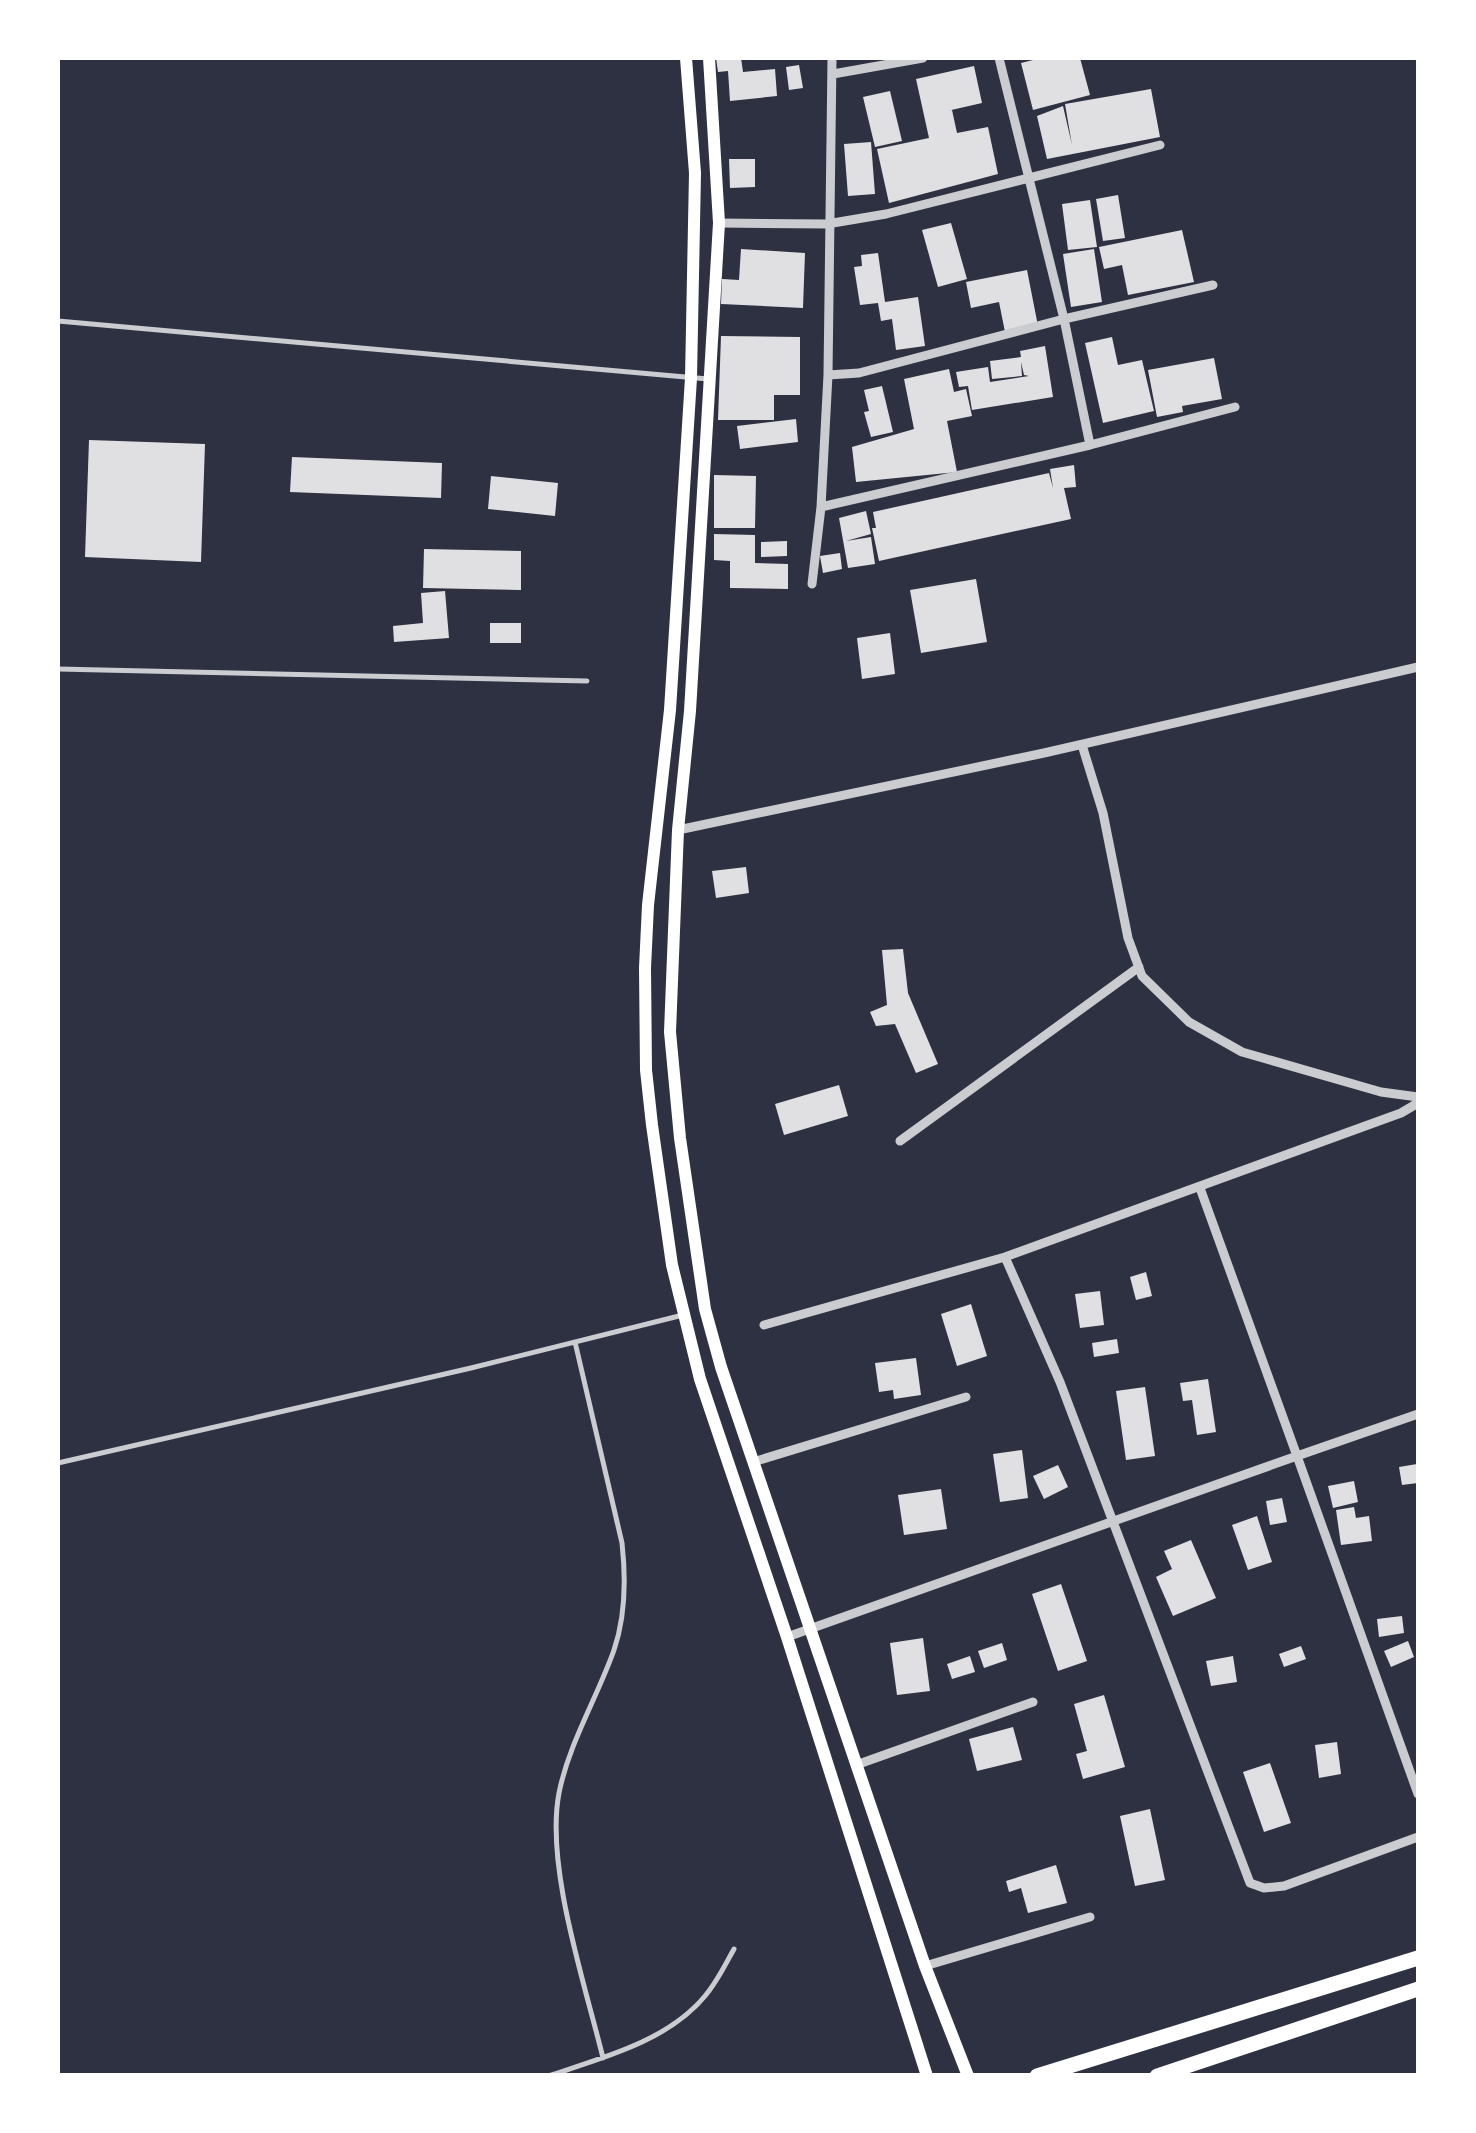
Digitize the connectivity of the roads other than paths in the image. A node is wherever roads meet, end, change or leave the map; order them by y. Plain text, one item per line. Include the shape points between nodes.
1 (686, 58) edge
2 (709, 58) edge
3 (832, 58) edge
4 (923, 58) edge
5 (1000, 58) edge
6 (834, 74) junction
7 (1160, 145) dead end
8 (1030, 180) junction
9 (719, 223) junction
10 (828, 224) junction
11 (1213, 286) dead end
12 (58, 320) edge
13 (1064, 320) junction
14 (828, 375) junction
15 (691, 378) junction
16 (708, 379) junction
17 (1235, 407) dead end
18 (1090, 445) junction
19 (821, 507) junction
20 (812, 584) dead end
21 (1418, 667) edge
22 (58, 670) edge
23 (587, 681) dead end
24 (1082, 745) junction
25 (678, 830) junction
26 (1139, 967) junction
27 (1418, 1100) edge
28 (900, 1141) dead end
29 (1200, 1188) junction
30 (1005, 1257) junction
31 (683, 1315) junction
32 (764, 1325) dead end
33 (575, 1342) junction
34 (966, 1398) dead end
35 (1418, 1414) edge
36 (1296, 1456) junction
37 (753, 1462) junction
38 (58, 1463) edge
39 (1113, 1520) junction
40 (808, 1629) junction
41 (787, 1637) junction
42 (1033, 1702) dead end
43 (856, 1765) junction
44 (1418, 1794) edge
45 (1418, 1837) edge
46 (1090, 1917) dead end
47 (734, 1949) dead end
48 (1418, 1958) edge
49 (925, 1966) junction
50 (1418, 1989) edge
51 (603, 2058) junction
52 (548, 2076) edge
53 (928, 2076) edge
54 (968, 2076) edge
55 (1037, 2076) edge
56 (1158, 2076) edge

1 - 15 main road via 695,173
2 - 9 main road
3 - 6 street
4 - 6 street
5 - 8 street
6 - 10 street
7 - 8 street
8 - 10 street
8 - 13 street
9 - 10 street
9 - 16 main road
10 - 14 street
11 - 13 street
12 - 15 lane
13 - 14 street via 859,373
13 - 18 street
14 - 19 street
15 - 16 lane
15 - 31 main road via 644,986 652,1125
16 - 25 main road
17 - 18 street
18 - 19 street
19 - 20 street
21 - 24 street
22 - 23 lane
24 - 25 street
24 - 26 street
25 - 37 main road via 670,1032 680,1138 705,1309
26 - 27 street via 1189,1022 1242,1052
26 - 28 street
27 - 29 street via 1401,1113
29 - 30 street
29 - 36 street
30 - 32 street
30 - 39 street
31 - 33 lane
31 - 41 main road
33 - 38 lane
33 - 51 lane via 625,1576 614,1648 566,1766 556,1828 558,1871
34 - 37 street
35 - 36 street
36 - 39 street
36 - 44 street
37 - 40 main road
39 - 40 street
39 - 45 street via 1250,1883 1284,1886
40 - 41 street
40 - 43 main road
41 - 53 main road
42 - 43 street
43 - 49 main road
46 - 49 street
47 - 51 lane via 705,1997 668,2029
48 - 55 highway
49 - 54 main road
50 - 56 highway
51 - 52 lane

